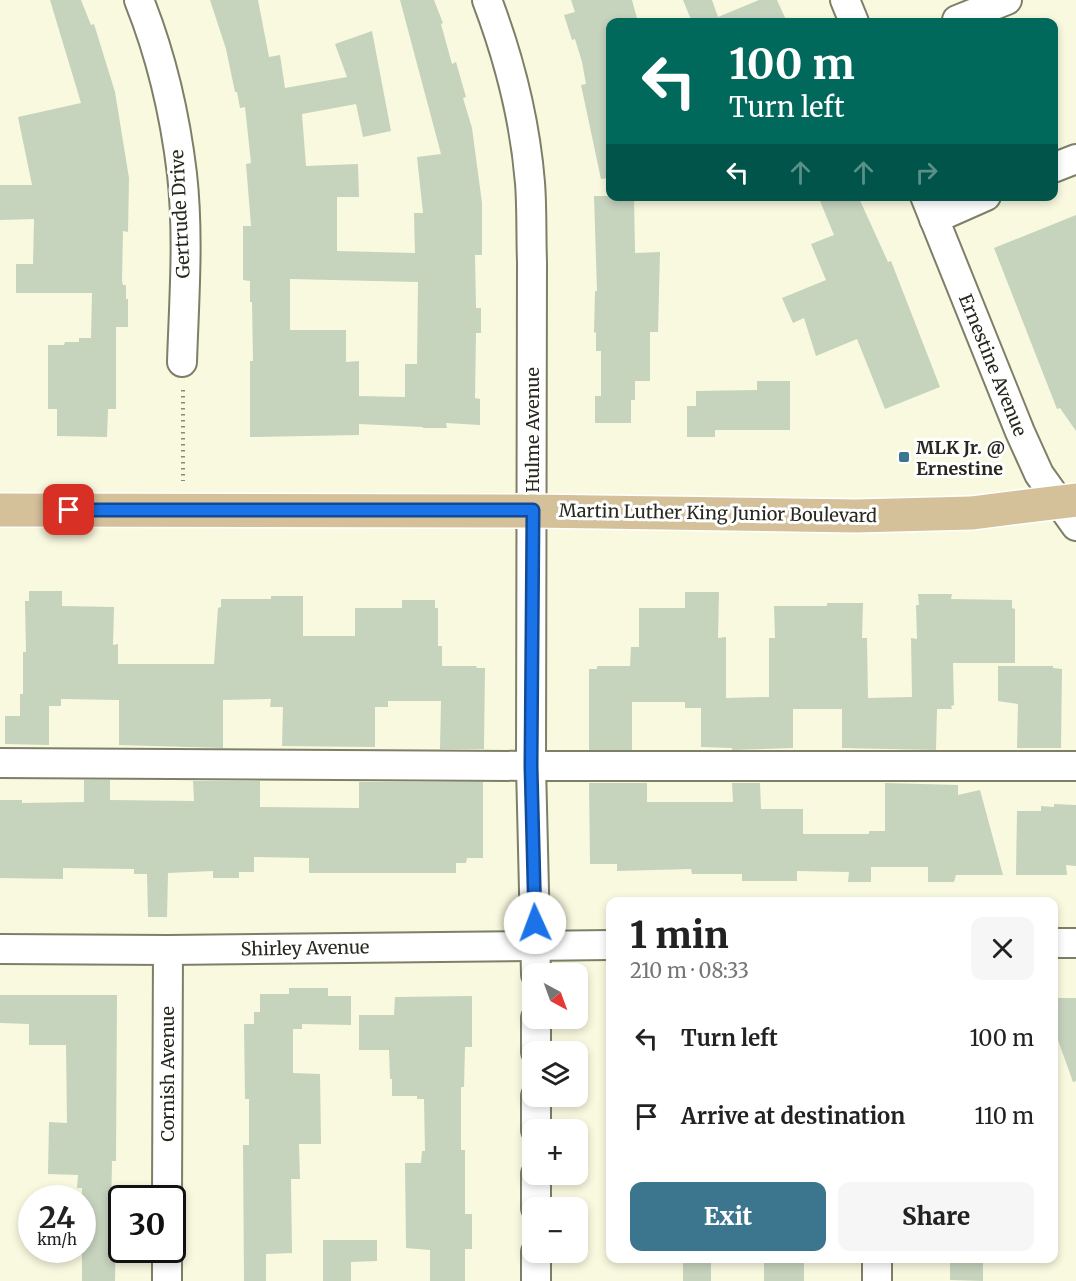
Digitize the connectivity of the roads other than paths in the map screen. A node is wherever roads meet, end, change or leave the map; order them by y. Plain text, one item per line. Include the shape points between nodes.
1 (140, 0) edge
2 (487, 0) edge
3 (845, 0) edge
4 (1007, 0) edge
5 (852, 18) edge
6 (962, 18) edge
7 (1076, 159) edge
8 (1058, 166) edge
9 (962, 201) edge
10 (929, 208) edge
11 (182, 362) road end
12 (0, 510) edge
13 (533, 510) junction
14 (1070, 510) edge
15 (0, 763) edge
16 (531, 766) junction
17 (1076, 766) edge
18 (1058, 943) edge
19 (1076, 943) edge
20 (606, 945) edge
21 (536, 946) junction
22 (0, 949) edge
23 (168, 950) junction
24 (536, 963) edge
25 (167, 1185) edge
26 (167, 1263) edge
27 (536, 1263) edge
28 (877, 1263) edge
29 (167, 1281) edge
30 (536, 1281) edge
31 (877, 1281) edge

1 - 11 street, Gertrude Drive via 162,66 182,175 185,249
2 - 13 street, Hulme Avenue via 520,111 530,182
3 - 5 street
4 - 6 street
7 - 8 street
9 - 10 street
10 - 14 street, Ernestine Avenue via 1039,474
12 - 13 main road, Martin Luther King Junior Boulevard
13 - 14 main road, Martin Luther King Junior Boulevard via 880,516
13 - 16 street, Hulme Avenue
15 - 16 street
16 - 17 street
16 - 21 street, Hulme Avenue
18 - 19 street
20 - 21 street, Shirley Avenue
21 - 23 street, Shirley Avenue
21 - 24 street, Hulme Avenue
22 - 23 street, Shirley Avenue
23 - 25 street, Cornish Avenue
26 - 29 street
27 - 30 street
28 - 31 street

